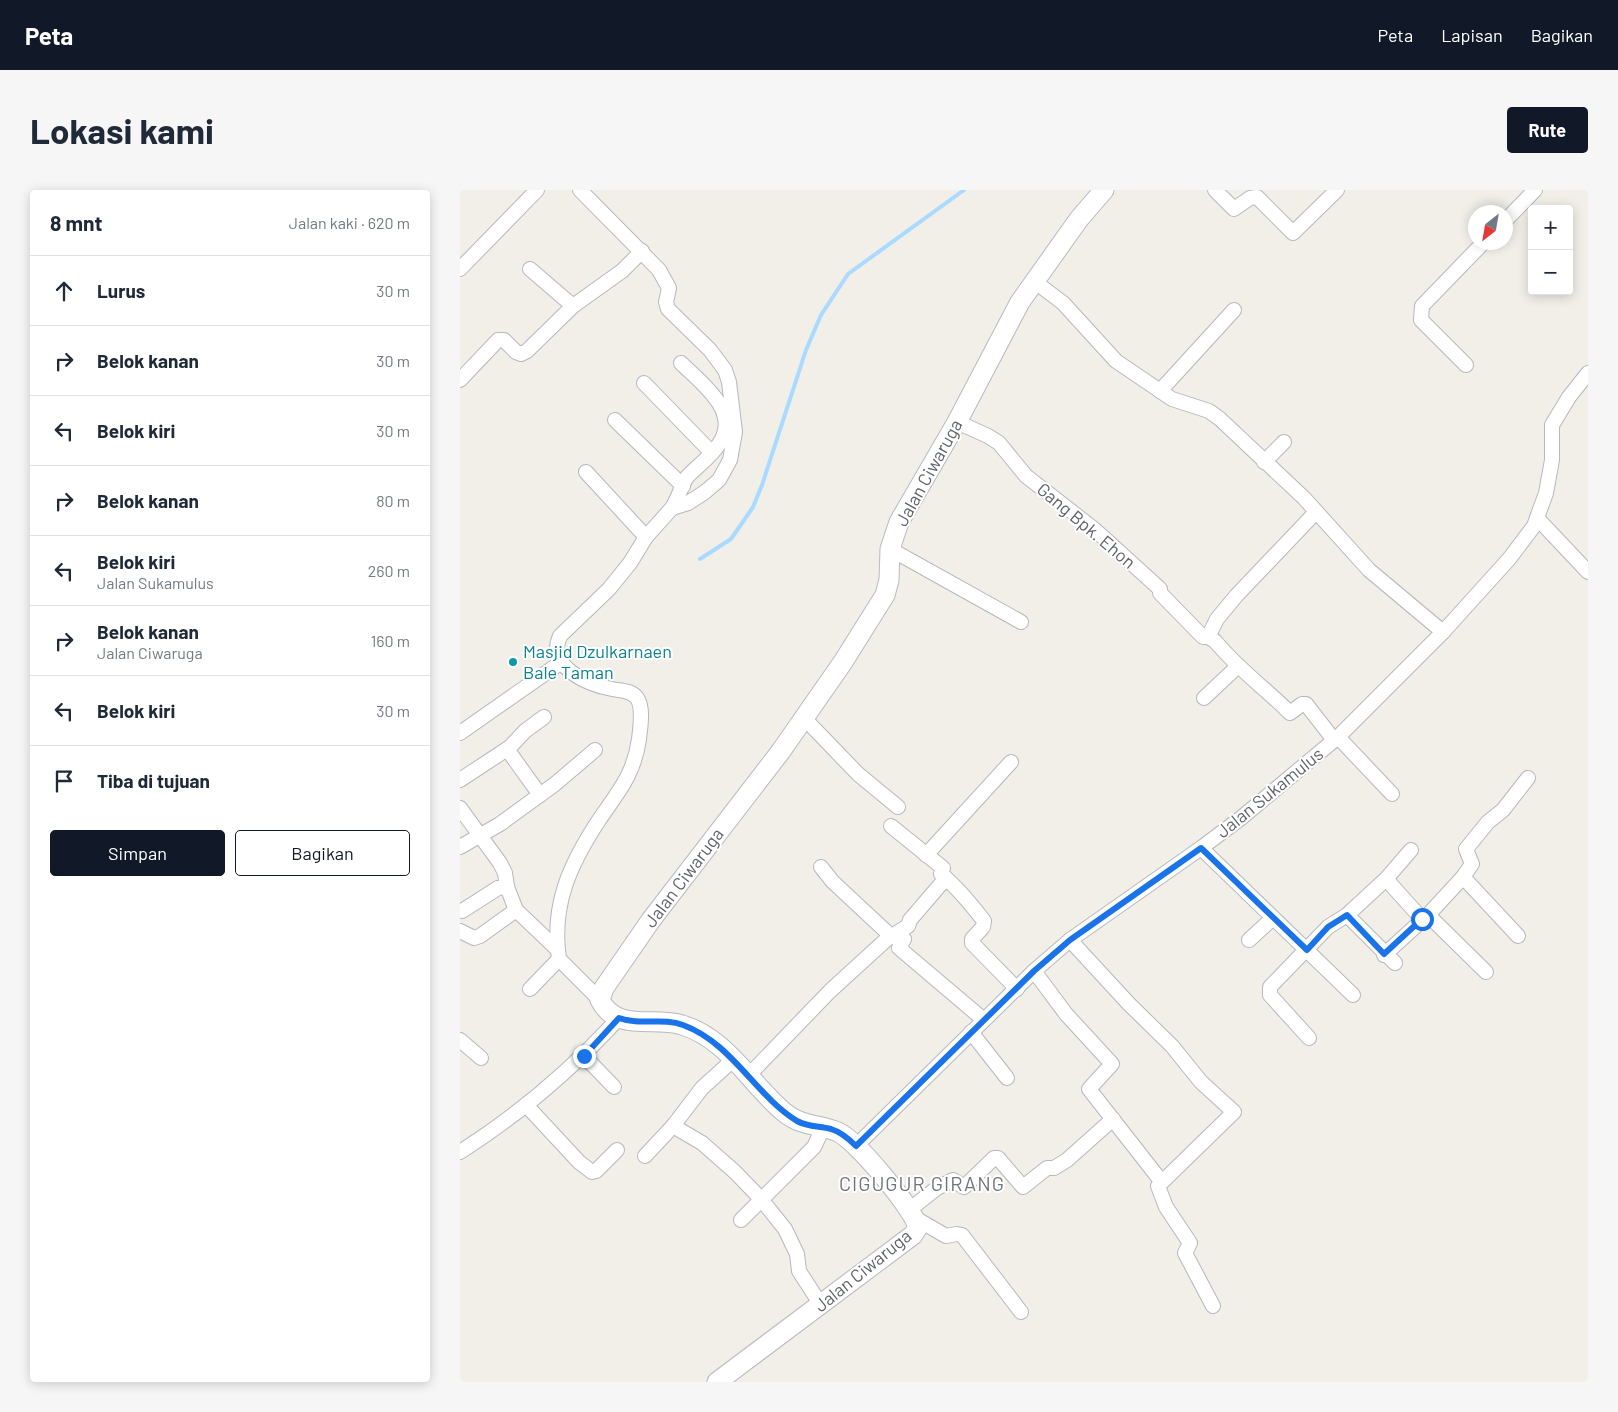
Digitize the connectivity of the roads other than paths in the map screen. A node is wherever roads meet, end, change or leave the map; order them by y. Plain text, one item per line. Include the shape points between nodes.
1 (537, 190) edge
2 (580, 190) edge
3 (1104, 190) edge
4 (1215, 190) edge
5 (1337, 190) edge
6 (1535, 190) edge
7 (1513, 213) edge
8 (1476, 250) edge
9 (642, 251) junction
10 (460, 269) edge
11 (530, 269) dead end
12 (1034, 281) junction
13 (573, 306) junction
14 (1234, 310) dead end
15 (681, 363) dead end
16 (1466, 365) dead end
17 (1588, 373) edge
18 (460, 380) edge
19 (644, 383) dead end
20 (1160, 391) junction
21 (615, 420) dead end
22 (957, 422) junction
23 (1284, 442) dead end
24 (711, 452) junction
25 (1264, 462) junction
26 (586, 472) dead end
27 (683, 486) junction
28 (672, 508) junction
29 (1315, 513) junction
30 (1538, 518) junction
31 (646, 537) junction
32 (890, 549) junction
33 (1588, 572) edge
34 (1021, 622) dead end
35 (1443, 632) junction
36 (1208, 637) junction
37 (560, 663) junction
38 (1237, 667) junction
39 (1204, 698) dead end
40 (544, 717) dead end
41 (804, 718) junction
42 (460, 733) edge
43 (1336, 739) junction
44 (507, 749) junction
45 (594, 750) dead end
46 (1011, 762) dead end
47 (1528, 778) dead end
48 (460, 780) edge
49 (1392, 794) dead end
50 (540, 795) junction
51 (898, 806) dead end
52 (460, 808) edge
53 (891, 826) dead end
54 (479, 835) junction
55 (460, 847) edge
56 (1201, 848) junction
57 (1412, 850) dead end
58 (926, 855) junction
59 (821, 867) dead end
60 (1463, 877) junction
61 (946, 878) junction
62 (1386, 878) junction
63 (507, 887) junction
64 (516, 910) junction
65 (462, 911) dead end
66 (1347, 915) junction
67 (1425, 917) junction
68 (1272, 918) junction
69 (460, 931) edge
70 (896, 936) junction
71 (1518, 936) dead end
72 (1070, 940) junction
73 (1249, 940) dead end
74 (1307, 950) junction
75 (559, 954) junction
76 (1034, 971) junction
77 (1486, 972) dead end
78 (530, 989) dead end
79 (1017, 989) junction
80 (1353, 995) dead end
81 (600, 1000) junction
82 (619, 1018) junction
83 (984, 1020) junction
84 (970, 1032) junction
85 (1309, 1038) dead end
86 (460, 1040) edge
87 (584, 1056) junction
88 (481, 1058) dead end
89 (734, 1059) junction
90 (749, 1075) junction
91 (1007, 1078) dead end
92 (614, 1087) dead end
93 (526, 1105) junction
94 (1113, 1119) junction
95 (673, 1126) junction
96 (823, 1128) junction
97 (856, 1146) junction
98 (617, 1150) dead end
99 (460, 1152) edge
100 (645, 1156) dead end
101 (1161, 1181) junction
102 (761, 1199) junction
103 (912, 1214) junction
104 (741, 1220) dead end
105 (821, 1305) junction
106 (1213, 1306) dead end
107 (1021, 1312) dead end
108 (717, 1382) edge

1 - 10 street
2 - 9 street
3 - 12 street, Jalan Ciwaruga
4 - 5 street via 1234,209 1250,198 1258,197 1293,233
6 - 7 street
8 - 16 street via 1422,306 1421,320
9 - 13 street via 622,271
9 - 28 street via 667,280 668,309 718,360 729,382 735,432 730,460 719,480 688,503
11 - 13 street
12 - 20 street via 1063,303 1116,361
12 - 22 street, Jalan Ciwaruga
13 - 18 street via 521,354 504,340 498,340
14 - 20 street
15 - 24 street via 718,400 725,412 724,435
17 - 30 street, Jalan Sukamulus via 1552,425 1552,460
19 - 24 street
20 - 25 street via 1209,411
21 - 27 street
22 - 32 street, Jalan Ciwaruga via 899,522
22 - 36 street, Gang Bpk. Ehon via 999,443 1026,476 1094,529 1160,589 1160,593 1203,637
23 - 25 street
24 - 27 street
25 - 29 street via 1304,498
26 - 31 street
27 - 28 street
28 - 31 street
29 - 35 street via 1368,570
29 - 36 street via 1222,613
30 - 33 street
30 - 35 street, Jalan Sukamulus via 1509,559
31 - 37 street via 609,589 560,636 556,651
32 - 34 street
32 - 41 street, Jalan Ciwaruga via 885,596
35 - 43 street, Jalan Sukamulus
36 - 38 street, Gang Bpk. Ehon
37 - 42 street
37 - 75 street via 582,678 636,697 640,707 640,731 636,759 624,786 577,857 564,885 556,924
38 - 39 street
38 - 43 street, Gang Bpk. Ehon via 1290,713 1306,704
40 - 44 street
41 - 51 street via 858,774
41 - 81 street, Jalan Ciwaruga via 651,920 604,988
43 - 49 street
43 - 56 street, Jalan Sukamulus
44 - 48 street
44 - 50 street
45 - 50 street
46 - 58 street
47 - 60 street via 1466,850 1472,864
50 - 54 street
52 - 54 street
53 - 58 street
54 - 55 street
54 - 63 street via 506,873
56 - 68 street
56 - 72 street, Jalan Sukamulus
57 - 62 street
58 - 61 street via 942,868 941,874
59 - 70 street via 833,882
60 - 67 street
60 - 71 street
61 - 70 street via 908,926
61 - 79 street via 958,887 984,922 972,942
62 - 66 street
62 - 67 street
63 - 64 street
63 - 65 street via 498,888
64 - 69 street via 480,936 474,938
64 - 75 street
66 - 67 street via 1390,959
66 - 74 street via 1328,927
67 - 77 street
68 - 73 street
68 - 74 street
70 - 83 street via 904,939 899,948
70 - 90 street via 830,991
72 - 76 street, Jalan Sukamulus
72 - 101 street via 1172,1046 1200,1082 1234,1112
74 - 80 street
74 - 85 street via 1270,987 1270,995
75 - 78 street
75 - 81 street
76 - 79 street, Jalan Sukamulus
76 - 94 street via 1066,1014 1112,1064 1089,1089
79 - 83 street, Jalan Sukamulus
81 - 82 street via 607,1011
82 - 87 street
82 - 89 street, Jalan Ciwaruga via 682,1024 703,1035
83 - 84 street, Jalan Sukamulus
84 - 91 street
84 - 97 street, Jalan Sukamulus
86 - 88 street
87 - 92 street
87 - 93 street
89 - 90 street, Jalan Ciwaruga
89 - 95 street via 702,1088
90 - 96 street, Jalan Ciwaruga via 785,1113 800,1122
93 - 98 street via 592,1172
93 - 99 street
94 - 101 street
94 - 103 street via 1067,1160 1054,1168 1047,1168 1023,1187 998,1158 994,1158 964,1187 953,1180 937,1188
95 - 100 street
95 - 102 street via 702,1143
96 - 97 street, Jalan Ciwaruga via 840,1133
96 - 102 street via 814,1147
97 - 103 street, Jalan Ciwaruga
101 - 106 street via 1159,1193 1190,1242 1185,1253
102 - 104 street
102 - 105 street via 785,1229 797,1254 799,1271
103 - 105 street, Jalan Ciwaruga via 918,1227 913,1235
103 - 107 street via 946,1236 962,1235
105 - 108 street, Jalan Ciwaruga

